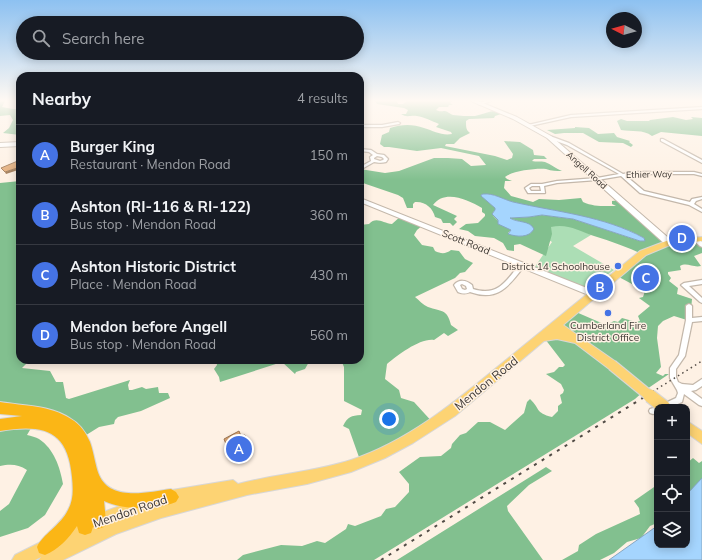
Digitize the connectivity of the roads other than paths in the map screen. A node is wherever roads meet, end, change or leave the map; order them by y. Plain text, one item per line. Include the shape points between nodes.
1 (533, 127) edge
2 (549, 137) junction
3 (662, 140) dead end
4 (16, 144) edge
5 (0, 145) edge
6 (364, 151) edge
7 (376, 155) junction
8 (702, 156) edge
9 (696, 158) junction
10 (373, 161) junction
11 (702, 162) edge
12 (364, 167) edge
13 (622, 175) junction
14 (702, 175) edge
15 (597, 179) junction
16 (542, 185) dead end
17 (702, 198) edge
18 (364, 202) edge
19 (691, 204) junction
20 (702, 211) edge
21 (699, 239) edge
22 (669, 243) junction
23 (702, 245) edge
24 (522, 265) junction
25 (702, 282) edge
26 (470, 290) dead end
27 (594, 294) junction
28 (702, 301) edge
29 (689, 306) dead end
30 (702, 319) edge
31 (689, 320) junction
32 (558, 326) junction
33 (540, 339) junction
34 (584, 344) junction
35 (702, 382) edge
36 (679, 386) junction
37 (702, 403) edge
38 (654, 404) edge
39 (670, 404) edge
40 (0, 408) edge
41 (0, 425) edge
42 (690, 428) edge
43 (702, 438) edge
44 (91, 470) junction
45 (248, 488) junction
46 (80, 493) junction
47 (171, 497) junction
48 (91, 529) junction
49 (46, 553) edge
50 (20, 560) edge

1 - 2 main road, Angell Road
2 - 13 street via 568,144
2 - 15 main road, Angell Road
3 - 9 street
4 - 5 main road
6 - 7 street
7 - 10 street via 372,157
7 - 10 street via 386,159 383,162
8 - 9 street
9 - 11 street
10 - 12 street
13 - 14 street, Ethier Way
13 - 15 street, Ethier Way
13 - 19 street via 643,192
15 - 16 street, Ethier Way
15 - 22 main road, Angell Road
17 - 19 street via 694,200
18 - 24 main road, Scott Road
19 - 20 street
21 - 22 main road, Mendon Road
21 - 23 street
22 - 27 main road, Mendon Road via 643,253
24 - 26 street via 497,292 484,295
24 - 27 main road, Scott Road
25 - 28 street via 684,285
27 - 32 main road, Mendon Road
29 - 31 street
30 - 31 street
31 - 36 street via 682,356 673,368 673,378
32 - 33 main road, Mendon Road
32 - 34 main road
33 - 34 main road via 557,336
33 - 45 main road, Mendon Road via 445,417 394,447 338,470
34 - 38 main road, bridge via 612,365
35 - 36 street via 694,388
36 - 37 street
36 - 39 street via 679,400
40 - 44 highway via 50,416 69,425 79,434 84,444
41 - 46 highway via 18,422 37,423 61,432 69,440 76,455
42 - 43 main road
44 - 47 highway via 100,490 115,498 134,501
44 - 48 highway
45 - 47 main road, Mendon Road via 233,487
45 - 48 main road, Mendon Road
46 - 48 highway
46 - 49 highway via 76,510 68,525
47 - 48 main road, Mendon Road via 136,507
48 - 49 main road, Mendon Road
49 - 50 main road, Mendon Road

